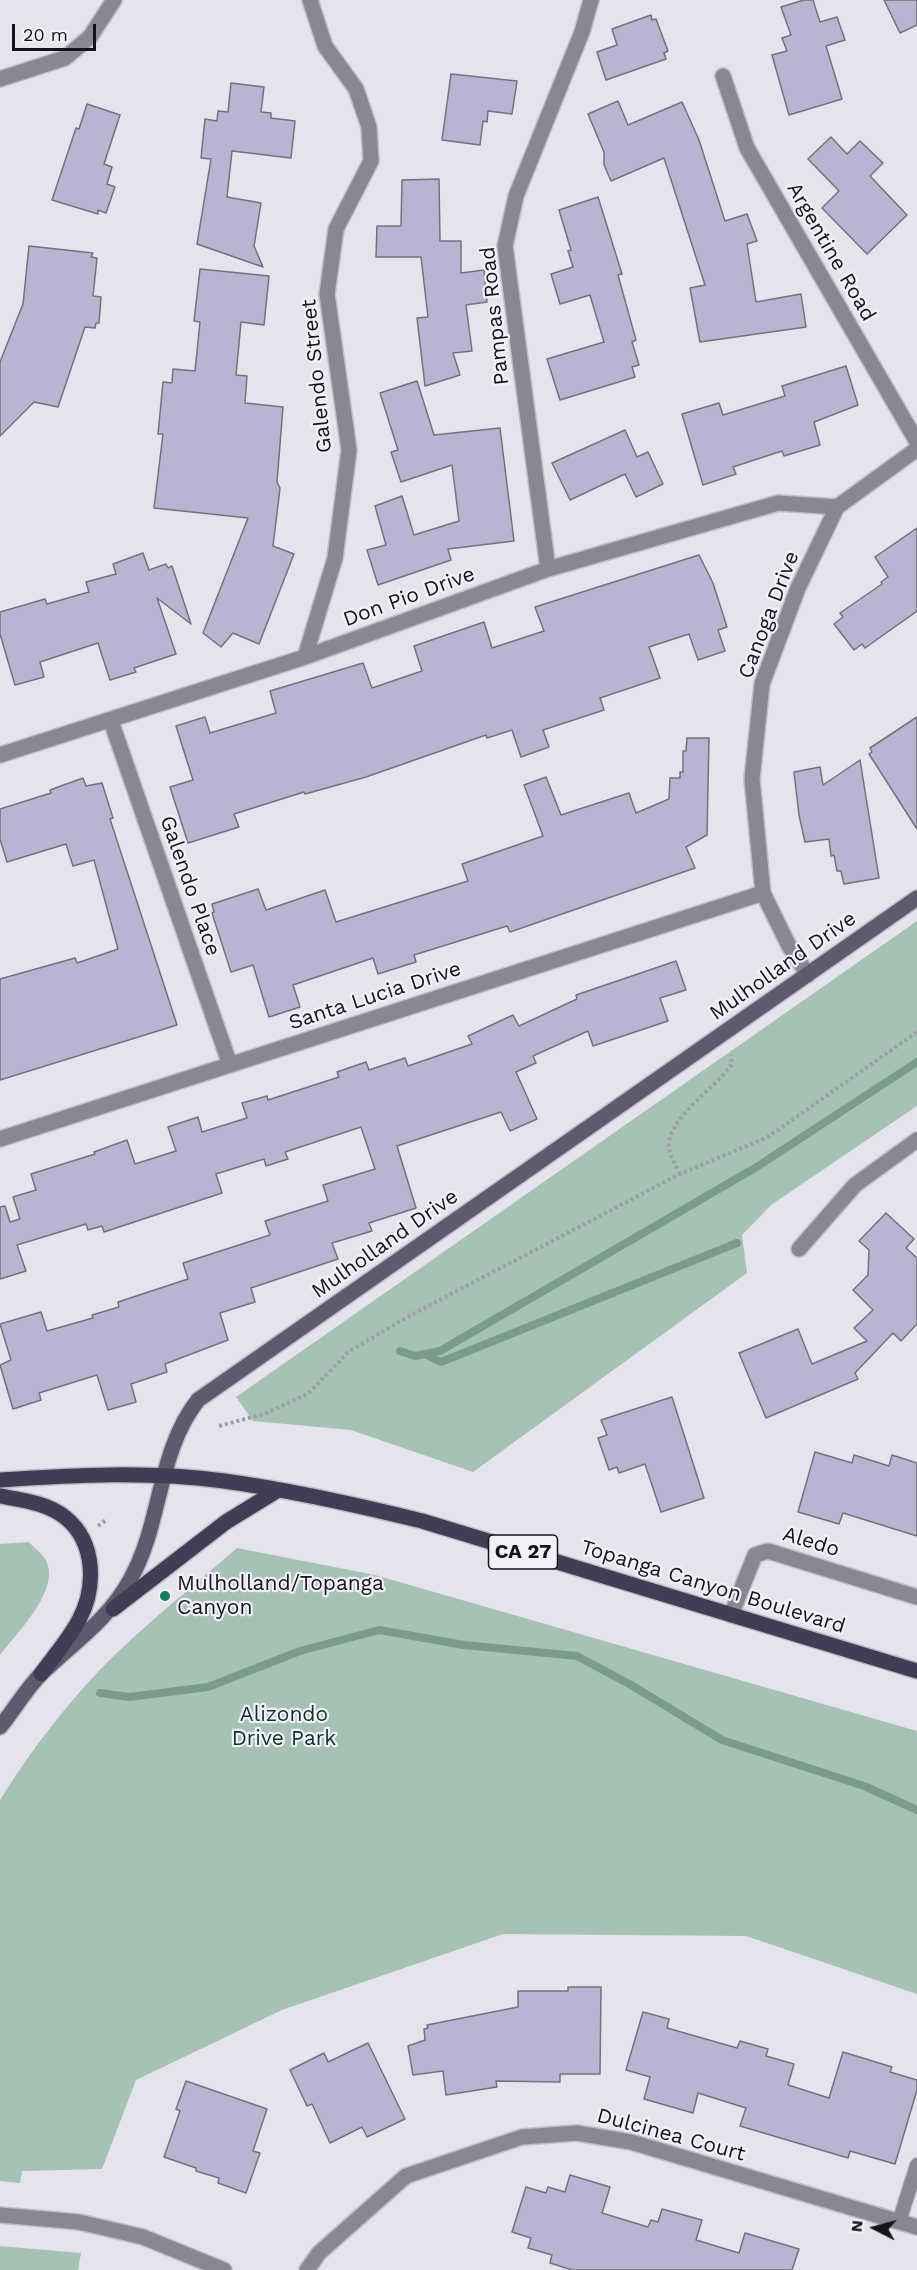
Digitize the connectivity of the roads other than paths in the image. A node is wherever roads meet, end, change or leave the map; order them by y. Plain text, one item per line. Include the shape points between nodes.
1 (114, 0) edge
2 (310, 0) edge
3 (591, 0) edge
4 (723, 76) dead end
5 (0, 79) edge
6 (917, 442) edge
7 (917, 449) edge
8 (837, 507) junction
9 (548, 569) junction
10 (305, 657) junction
11 (111, 721) junction
12 (0, 755) edge
13 (764, 893) junction
14 (917, 898) edge
15 (807, 975) junction
16 (230, 1065) junction
17 (0, 1140) edge
18 (917, 1140) edge
19 (799, 1249) dead end
20 (164, 1476) junction
21 (0, 1480) edge
22 (278, 1490) junction
23 (0, 1496) edge
24 (917, 1597) edge
25 (113, 1609) junction
26 (731, 1615) junction
27 (917, 1671) edge
28 (41, 1674) junction
29 (0, 1727) edge
30 (917, 2165) edge
31 (0, 2215) edge
32 (899, 2222) junction
33 (917, 2227) edge
34 (224, 2270) edge
35 (307, 2270) edge

1 - 5 street via 90,37 65,58
2 - 10 street, Galendo Street via 325,46 356,89 369,127 371,161 336,229 327,294 349,450 334,558
3 - 9 street, Pampas Road via 582,32 516,196 505,246
4 - 6 street, Argentine Road via 747,148
7 - 8 street, Canoga Drive
8 - 9 street, Don Pio Drive via 778,503
8 - 13 street, Canoga Drive via 798,588 762,684 752,779
9 - 10 street, Don Pio Drive
10 - 11 street, Don Pio Drive
11 - 12 street, Don Pio Drive
11 - 16 street, Galendo Place
13 - 15 street, Canoga Drive
13 - 16 street, Santa Lucia Drive
14 - 15 main road, Mulholland Drive
15 - 20 main road, Mulholland Drive via 198,1400 182,1425
16 - 17 street, Santa Lucia Drive
18 - 19 street via 855,1185
20 - 21 main road, Topanga Canyon Boulevard / CA 27 via 81,1475
20 - 22 main road, Topanga Canyon Boulevard / CA 27
20 - 25 main road, Mulholland Drive via 140,1559
22 - 25 main road via 226,1522
22 - 26 main road, Topanga Canyon Boulevard / CA 27 via 422,1521
23 - 28 main road via 38,1503 65,1517 81,1536 88,1553 91,1572 79,1620
24 - 26 street, Aledo via 768,1551 755,1555
25 - 28 main road, Mulholland Drive
26 - 27 main road, Topanga Canyon Boulevard / CA 27
28 - 29 main road, Mulholland Drive
30 - 32 lane
31 - 34 street via 79,2222 143,2237
32 - 33 street, Dulcinea Court
32 - 35 street, Dulcinea Court via 631,2142 577,2133 522,2137 406,2176 319,2253

